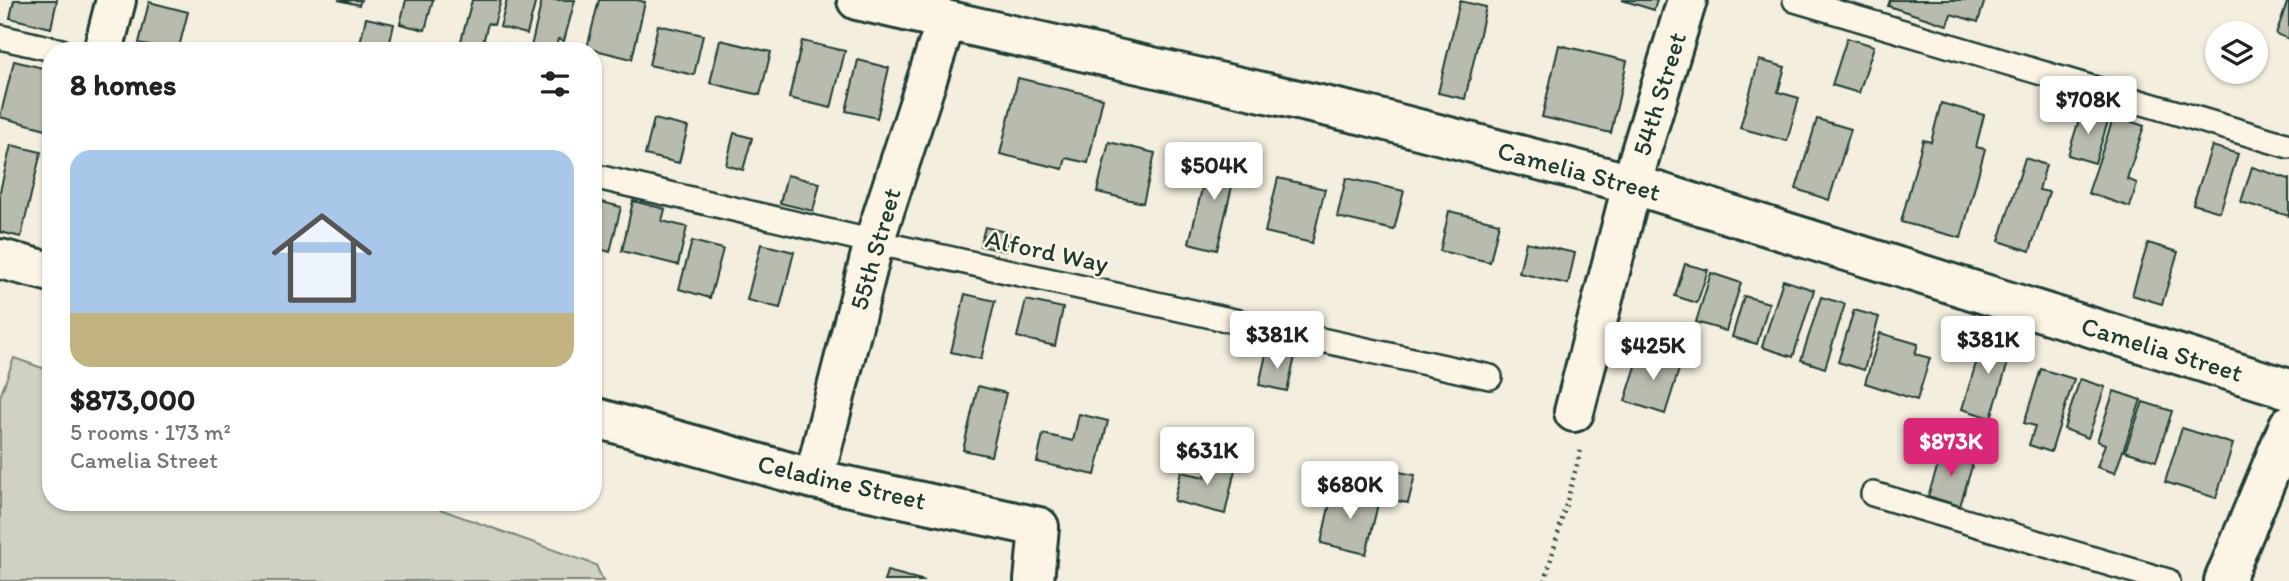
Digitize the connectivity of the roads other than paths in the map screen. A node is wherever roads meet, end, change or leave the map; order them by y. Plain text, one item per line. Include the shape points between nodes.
1 (116, 0) edge
2 (857, 0) edge
3 (1687, 0) edge
4 (1794, 0) edge
5 (946, 21) junction
6 (0, 37) edge
7 (105, 42) edge
8 (42, 47) edge
9 (2289, 146) edge
10 (602, 178) edge
11 (1632, 184) junction
12 (874, 242) junction
13 (0, 260) edge
14 (42, 270) edge
15 (1490, 377) dead end
16 (2289, 388) edge
17 (1574, 412) road end
18 (602, 419) edge
19 (2289, 425) edge
20 (814, 479) junction
21 (1872, 494) dead end
22 (1034, 581) edge
23 (2168, 581) edge
24 (2224, 581) edge

1 - 7 street
2 - 5 street, Camelia Street
3 - 11 street, 54th Street
4 - 9 lane
5 - 11 street, Camelia Street via 1364,115
5 - 12 street, 55th Street
6 - 8 lane
10 - 12 lane, Alford Way
11 - 16 street, Camelia Street
11 - 17 street, 54th Street
12 - 15 lane, Alford Way
12 - 20 street, 55th Street
13 - 14 street
18 - 20 street, Celadine Street
19 - 24 street
20 - 22 street, Celadine Street via 1039,527
21 - 23 lane

